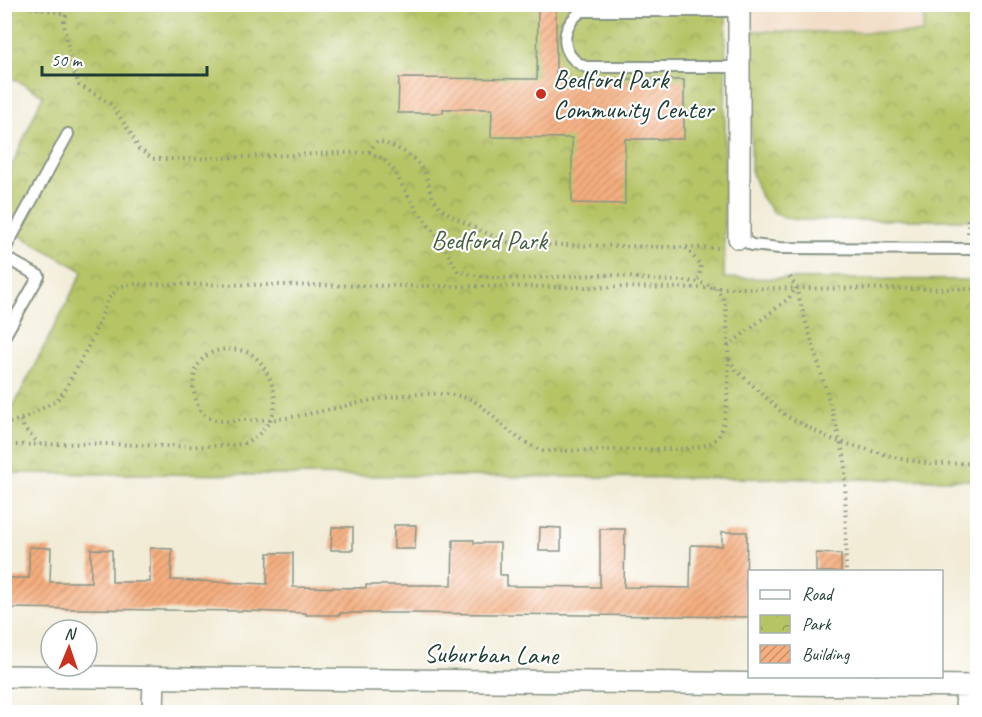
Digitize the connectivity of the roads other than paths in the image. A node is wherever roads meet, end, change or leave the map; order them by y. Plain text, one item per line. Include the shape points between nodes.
1 (739, 8) edge
2 (738, 67) junction
3 (68, 134) dead end
4 (731, 243) joint
5 (978, 249) edge
6 (4, 251) edge
7 (4, 256) edge
8 (4, 337) edge
9 (4, 676) edge
10 (154, 678) junction
11 (972, 686) edge
12 (153, 712) edge
13 (966, 712) edge

1 - 2 street
1 - 2 lane via 582,11 574,16 565,35 570,56 586,67
2 - 4 street
3 - 6 lane
4 - 5 lane via 779,248
7 - 8 lane via 39,276
9 - 10 street, Suburban Lane
10 - 11 street, Suburban Lane
10 - 12 street
11 - 13 street

